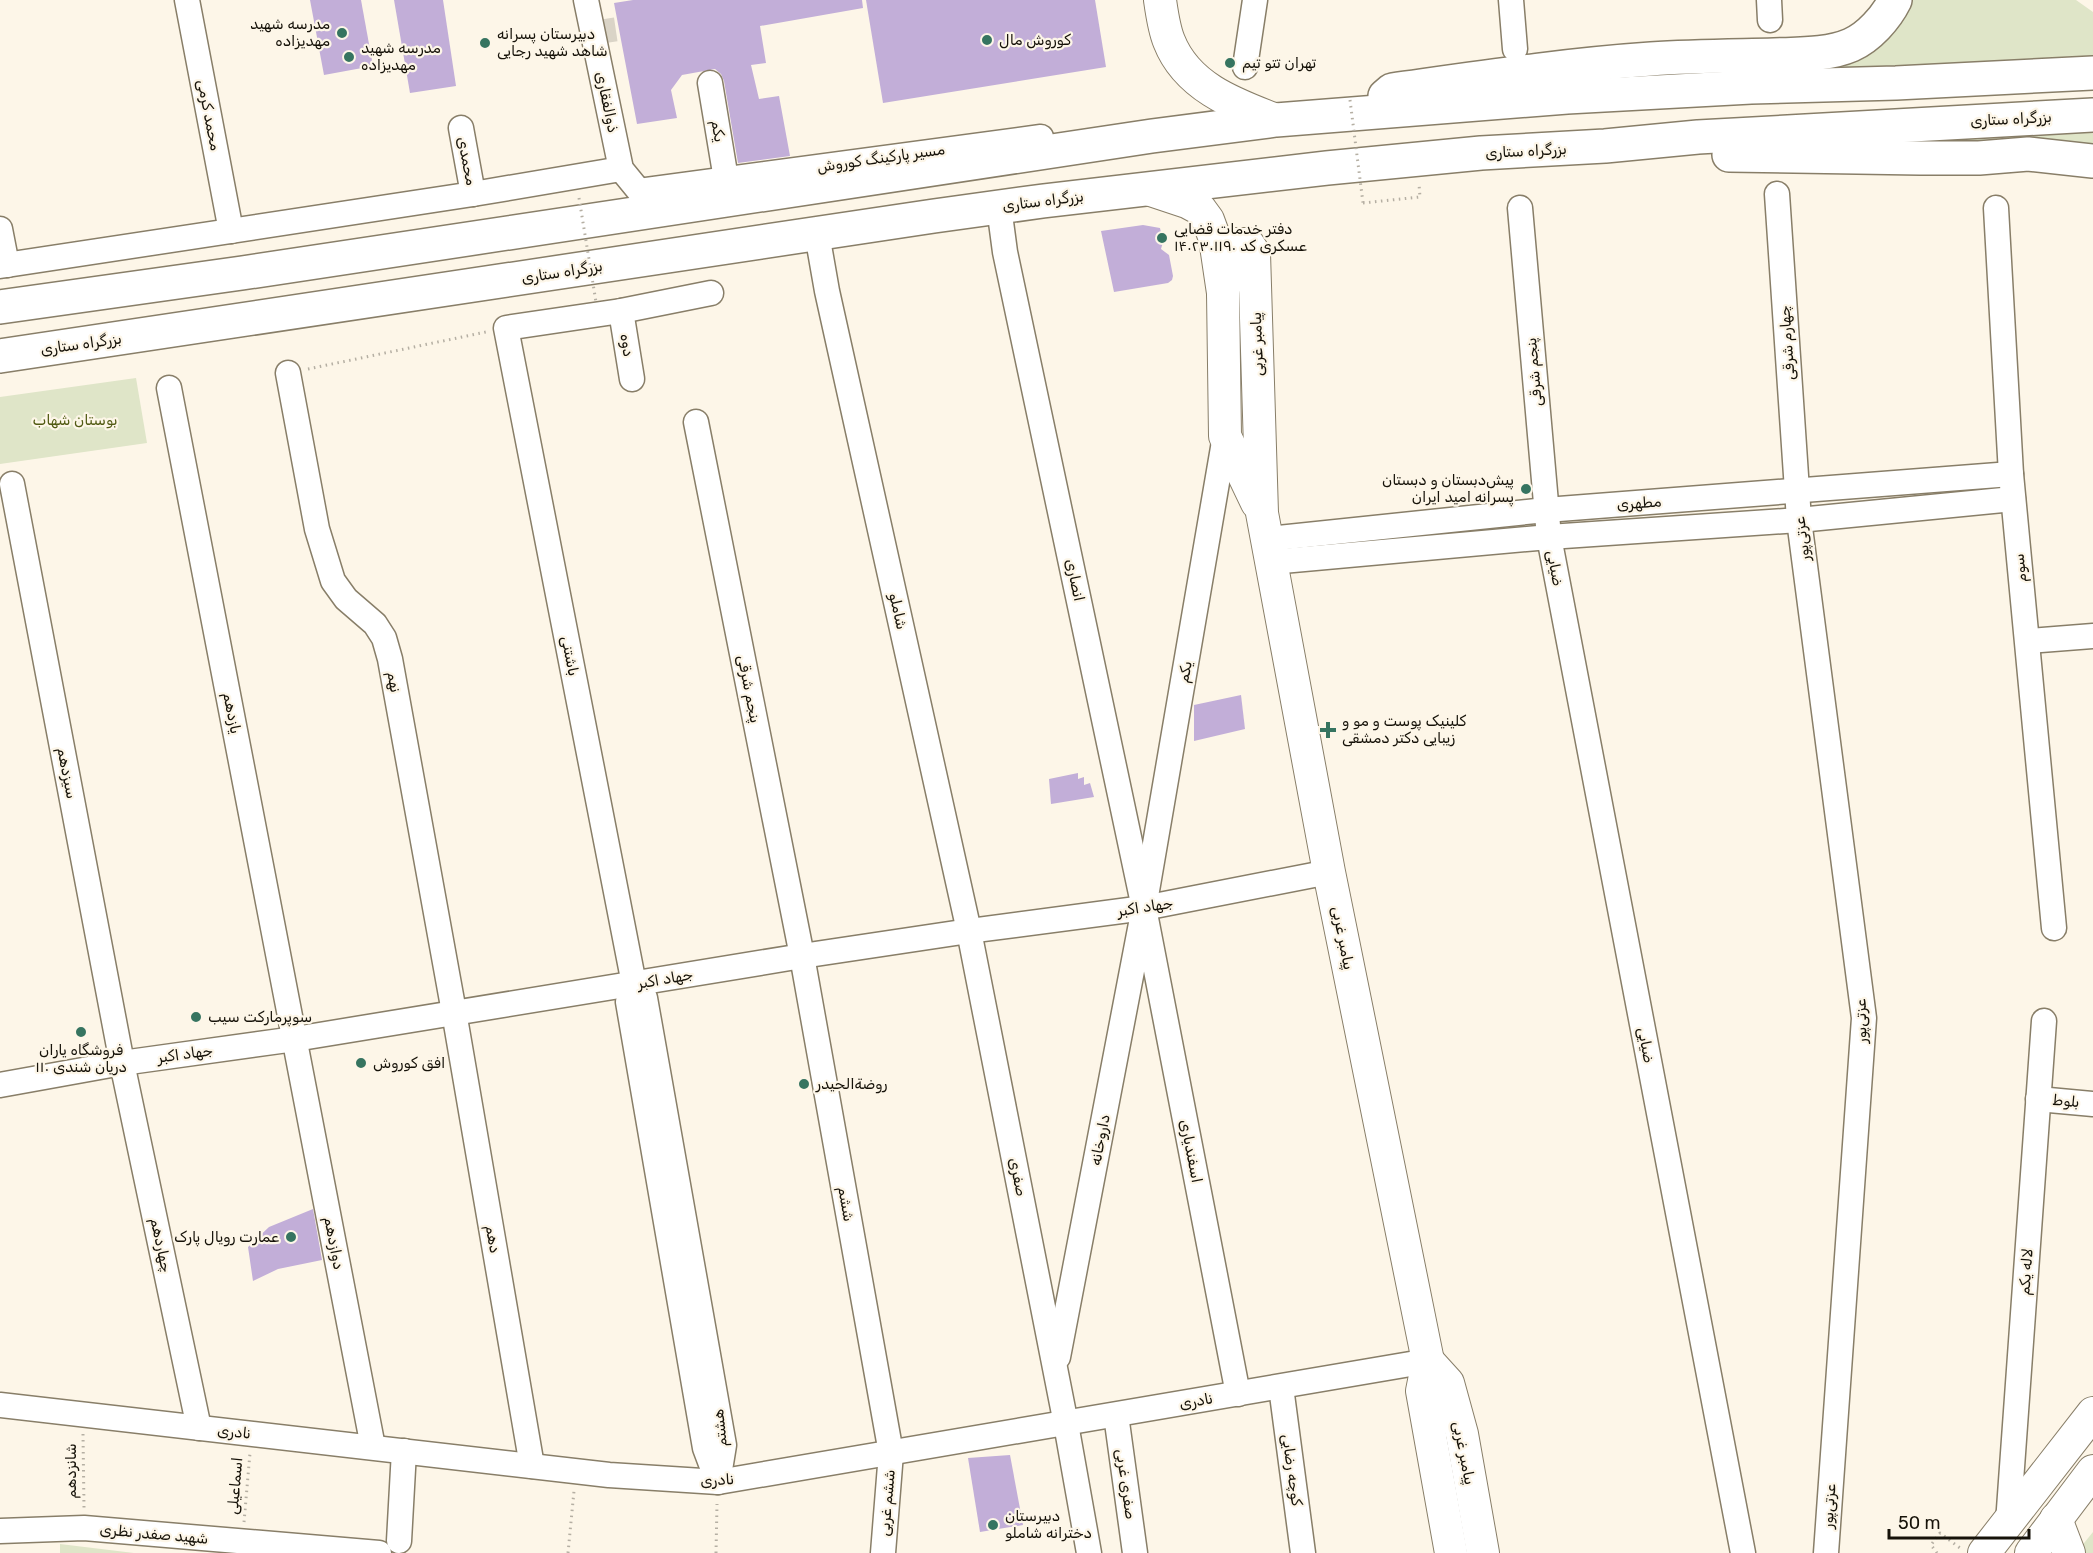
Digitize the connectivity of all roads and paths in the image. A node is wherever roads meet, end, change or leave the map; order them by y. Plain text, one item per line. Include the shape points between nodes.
1 (187, 0) edge
2 (586, 0) edge
3 (1160, 0) edge
4 (1255, 0) edge
5 (1511, 0) edge
6 (1895, 0) edge
7 (1515, 49) dead end
8 (1245, 67) dead end
9 (2093, 73) edge
10 (710, 83) dead end
11 (1359, 106) junction
12 (2093, 115) edge
13 (1276, 120) junction
14 (461, 128) dead end
15 (1152, 136) junction
16 (1605, 146) junction
17 (1979, 158) junction
18 (2093, 160) edge
19 (621, 169) junction
20 (726, 179) junction
21 (2093, 181) edge
22 (1148, 189) junction
23 (473, 194) junction
24 (1777, 194) dead end
25 (1420, 197) dead end
26 (579, 198) dead end
27 (999, 207) junction
28 (1520, 208) dead end
29 (1996, 208) dead end
30 (0, 229) edge
31 (231, 231) junction
32 (817, 234) junction
33 (3, 265) edge
34 (711, 293) dead end
35 (1223, 293) junction
36 (596, 302) dead end
37 (0, 307) edge
38 (621, 311) junction
39 (506, 328) junction
40 (0, 356) edge
41 (288, 373) joint
42 (632, 380) dead end
43 (169, 388) dead end
44 (696, 423) dead end
45 (1225, 436) junction
46 (2011, 474) junction
47 (12, 484) dead end
48 (1797, 492) junction
49 (2013, 499) junction
50 (1546, 510) junction
51 (1798, 520) junction
52 (1549, 537) junction
53 (1267, 538) junction
54 (2093, 636) edge
55 (2028, 641) junction
56 (1329, 872) junction
57 (1144, 908) junction
58 (2054, 928) dead end
59 (969, 931) junction
60 (802, 956) junction
61 (634, 984) junction
62 (454, 1012) junction
63 (2044, 1021) dead end
64 (295, 1039) junction
65 (122, 1063) junction
66 (0, 1086) edge
67 (2038, 1099) junction
68 (2093, 1104) edge
69 (1428, 1361) junction
70 (1056, 1371) junction
71 (1281, 1387) junction
72 (1238, 1394) junction
73 (0, 1405) edge
74 (2093, 1413) edge
75 (83, 1414) junction
76 (1116, 1415) junction
77 (1066, 1424) junction
78 (199, 1428) junction
79 (252, 1434) junction
80 (372, 1448) junction
81 (404, 1451) junction
82 (891, 1453) junction
83 (532, 1466) junction
84 (575, 1471) junction
85 (2093, 1471) edge
86 (718, 1482) junction
87 (2056, 1519) junction
88 (2008, 1523) junction
89 (84, 1528) junction
90 (0, 1532) edge
91 (242, 1541) junction
92 (389, 1547) edge
93 (6, 1553) edge
94 (568, 1553) edge
95 (716, 1553) edge
96 (883, 1553) edge
97 (1089, 1553) edge
98 (1135, 1553) edge
99 (1304, 1553) edge
100 (1451, 1553) edge
101 (1483, 1553) edge
102 (1743, 1553) edge
103 (1826, 1553) edge
104 (1937, 1553) edge
105 (1966, 1553) edge
106 (1984, 1553) edge
107 (2031, 1553) edge
108 (2069, 1553) edge

1 - 31 street, محمد کرمی
2 - 19 street, ذوالفقاری
3 - 13 main road via 1169,41 1192,76 1232,103
4 - 8 street
5 - 7 street
6 - 11 highway via 1868,35 1834,50 1652,59 1483,76 1392,90
9 - 11 highway
10 - 20 street, یکم
11 - 13 highway
11 - 25 path, bridge via 1363,203
12 - 16 highway, بزرگراه ستاری via 1698,137
13 - 15 highway
14 - 23 street, محمدی
15 - 20 street, مسیر پارکینگ کوروش via 1108,128
15 - 37 highway
16 - 17 highway via 1732,155
16 - 22 highway, بزرگراه ستاری via 1481,153
17 - 18 highway via 2028,154
17 - 21 highway
19 - 20 street, مسیر پارکینگ کوروش via 639,191
19 - 23 street
22 - 27 highway, بزرگراه ستاری
22 - 35 main road, پیامبر غربی via 1200,209 1208,220 1215,239
23 - 31 street
24 - 48 street, چهارم شرقی
26 - 36 path, bridge
27 - 32 highway, بزرگراه ستاری
27 - 57 street, انصاری via 1005,252
28 - 50 street, پنجم شرقی
29 - 46 street, سوم
30 - 33 street
31 - 33 street
32 - 40 highway, بزرگراه ستاری
32 - 59 street, شاملو
34 - 38 street
35 - 45 main road, پیامبر غربی
35 - 53 main road, پیامبر غربی via 1225,253 1234,244 1248,244 1254,253
38 - 39 street
38 - 42 street, دوه
39 - 41 path
39 - 61 street, باشتنی
41 - 62 street, نهم via 316,529 333,580 346,599 375,624 390,658
43 - 64 street, یازدهم
44 - 60 street, پنجم شرقی
45 - 53 main road, پیامبر غربی
45 - 57 street, یکم
46 - 48 street, مطهری
46 - 49 street, سوم
47 - 65 street, سیزدهم
48 - 50 street, مطهری
48 - 51 street, عزتی‌پور
49 - 51 street, مطهری
49 - 55 street, سوم
50 - 52 street, پنجم شرقی
50 - 53 street, مطهری
51 - 52 street, مطهری
51 - 103 street, عزتی‌پور via 1864,1018
52 - 53 street, مطهری
52 - 102 street, ضیایی
53 - 56 main road, پیامبر غربی
54 - 55 street
55 - 58 street, سوم
56 - 57 street, جهاد اکبر
56 - 69 main road, پیامبر غربی
57 - 59 street, جهاد اکبر
57 - 70 street, داروخانه
57 - 72 street, اسفندیاری
59 - 60 street, جهاد اکبر
59 - 70 street, صفری
60 - 61 street, جهاد اکبر
60 - 82 street, ششم
61 - 62 street, جهاد اکبر
61 - 86 street, هشتم via 628,1002 630,1014 705,1448
62 - 64 street, جهاد اکبر
62 - 83 street, دهم
63 - 67 street, لاله یکم
64 - 65 street, جهاد اکبر
64 - 80 street, دوازدهم
65 - 66 street, جهاد اکبر
65 - 78 street, چهاردهم
67 - 68 street, بلوط
67 - 88 street, لاله یکم
69 - 71 street, نادری
69 - 100 main road, پیامبر غربی via 1422,1391
69 - 101 main road, پیامبر غربی via 1448,1383 1462,1434
70 - 77 street, صفری
71 - 72 street, نادری
71 - 99 street, کوچه رضایی
72 - 76 street, نادری
73 - 75 street, نادری
74 - 88 main road
75 - 78 street, نادری
75 - 89 path, شانزدهم
76 - 77 street, نادری
76 - 98 street, صفری غربی
77 - 82 street, نادری
77 - 97 street
78 - 79 street, نادری
79 - 80 street, نادری
79 - 91 path, اسماعیلی
80 - 81 street, نادری
81 - 83 street, نادری
81 - 92 street
82 - 86 street, نادری
82 - 96 street, ششم غربی
83 - 84 street, نادری
84 - 86 street, نادری
84 - 94 path
85 - 87 main road
86 - 95 path
87 - 107 main road
87 - 108 main road
88 - 106 main road
89 - 90 street, شهید صفدر نظری
89 - 91 street, شهید صفدر نظری
90 - 93 street
91 - 92 street, شهید صفدر نظری
104 - 105 path via 1931,1545 1940,1533

